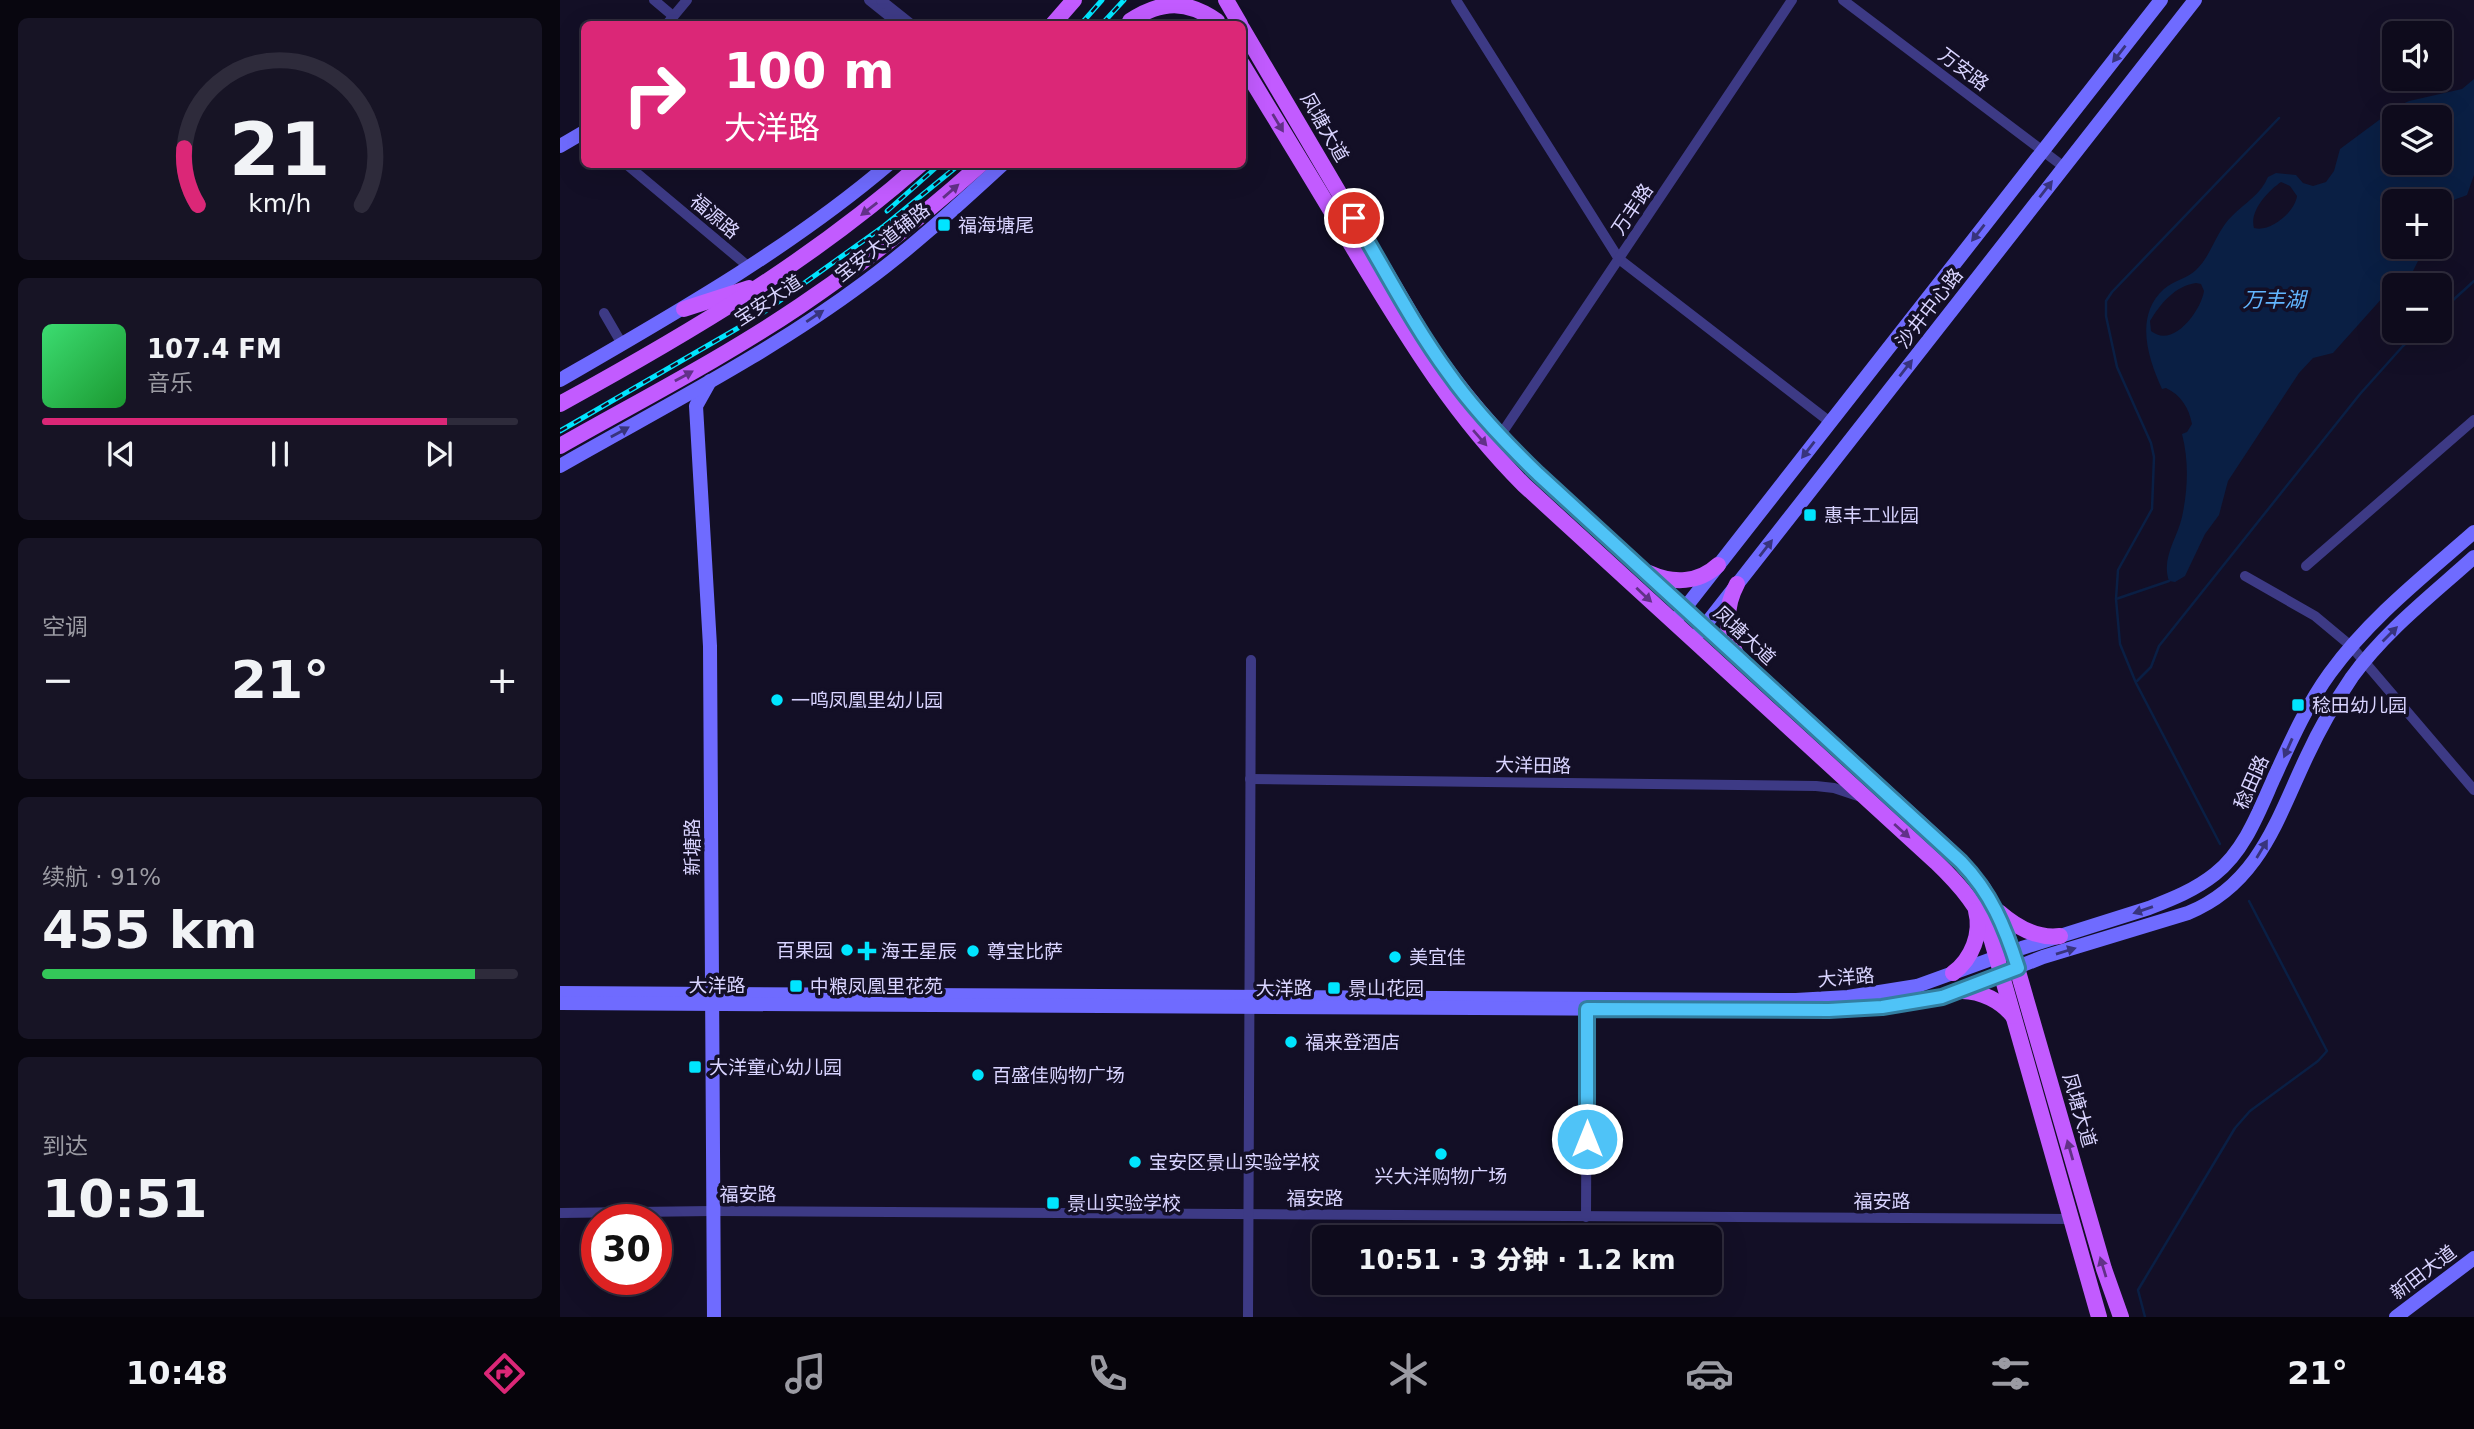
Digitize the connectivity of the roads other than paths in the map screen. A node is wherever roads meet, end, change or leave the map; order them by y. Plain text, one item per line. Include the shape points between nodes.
1 (654, 0) edge
2 (687, 0) edge
3 (869, 0) edge
4 (881, 0) edge
5 (1074, 0) edge
6 (1148, 0) edge
7 (1205, 0) edge
8 (1226, 0) edge
9 (1456, 0) edge
10 (1792, 0) edge
11 (1843, 0) edge
12 (2161, 0) edge
13 (2195, 0) edge
14 (1058, 19) edge
15 (670, 20) edge
16 (895, 21) edge
17 (907, 21) edge
18 (1130, 21) edge
19 (1131, 21) edge
20 (1215, 21) edge
21 (1216, 21) edge
22 (1238, 21) edge
23 (1246, 34) edge
24 (1246, 71) edge
25 (581, 134) edge
26 (560, 146) edge
27 (2043, 151) junction
28 (2064, 167) junction
29 (631, 168) edge
30 (884, 168) edge
31 (916, 168) edge
32 (976, 168) edge
33 (999, 168) edge
34 (1619, 259) junction
35 (748, 267) junction
36 (768, 282) junction
37 (684, 309) junction
38 (604, 313) dead end
39 (622, 344) junction
40 (560, 380) edge
41 (710, 382) junction
42 (560, 404) edge
43 (2474, 421) edge
44 (1830, 422) junction
45 (1500, 436) junction
46 (560, 446) edge
47 (560, 466) edge
48 (2474, 532) edge
49 (2474, 557) edge
50 (1718, 565) junction
51 (2306, 566) dead end
52 (1639, 567) junction
53 (2245, 576) dead end
54 (1737, 584) junction
55 (1685, 608) junction
56 (1674, 622) junction
57 (1704, 626) junction
58 (1694, 640) junction
59 (2351, 646) junction
60 (1740, 659) junction
61 (1251, 660) dead end
62 (2365, 661) junction
63 (1825, 760) junction
64 (1250, 779) junction
65 (1816, 786) junction
66 (2474, 790) edge
67 (1871, 803) junction
68 (1974, 905) junction
69 (1996, 909) junction
70 (2060, 936) junction
71 (2012, 951) junction
72 (1997, 957) junction
73 (2018, 968) junction
74 (1953, 973) junction
75 (2002, 974) junction
76 (1962, 991) junction
77 (560, 993) edge
78 (711, 999) junction
79 (1250, 1002) junction
80 (560, 1003) edge
81 (1587, 1004) junction
82 (2014, 1017) junction
83 (712, 1211) junction
84 (560, 1213) edge
85 (1249, 1215) junction
86 (1586, 1217) junction
87 (2070, 1219) junction
88 (2474, 1258) edge
89 (714, 1317) edge
90 (1248, 1317) edge
91 (2099, 1317) edge
92 (2121, 1317) edge
93 (2396, 1317) edge

1 - 15 street
2 - 15 street
3 - 16 street
4 - 17 street
5 - 14 main road
6 - 18 main road
7 - 21 main road
8 - 22 main road, 凤塘大道
9 - 34 street
10 - 34 street, 万丰路
11 - 27 street, 万安路
12 -> 27 street, 沙井中心路
13 - 28 street, 沙井中心路
19 - 20 main road via 1160,3 1177,0 1195,4
23 - 45 main road, 凤塘大道 via 1435,354
24 -> 56 main road, 凤塘大道 via 1409,340 1457,410 1524,485
25 - 26 street
27 - 28 street, 万安路
27 -> 44 street, 沙井中心路
54 -> 28 street, 沙井中心路
29 - 35 street, 福源路
30 - 35 street
31 -> 36 main road, 宝安大道 via 877,203
46 -> 32 main road, 宝安大道 via 800,306 890,241
41 -> 33 street, 宝安大道辅路 via 863,283
34 - 44 street
34 - 45 street, 万丰路
35 - 37 street
36 - 37 main road
36 - 42 main road, 宝安大道 via 678,339
37 - 39 street
38 - 39 street
39 - 40 street
47 -> 41 street, 宝安大道辅路
41 - 78 street, 新塘路 via 696,406 710,646
43 - 51 street
44 -> 50 street, 沙井中心路
45 - 52 main road, 凤塘大道
48 - 59 street, 稔田路
62 -> 49 street, 稔田路
50 - 52 main road via 1699,578 1680,580
50 - 55 street, 沙井中心路
52 - 55 main road, 凤塘大道
53 - 59 street via 2306,610
54 - 57 street, 沙井中心路
54 - 60 main road via 1728,628
55 - 56 street, 沙井中心路
55 - 57 main road, 凤塘大道
56 - 58 main road, 凤塘大道
57 - 58 street, 沙井中心路
57 - 60 main road, 凤塘大道
58 - 63 main road, 凤塘大道
59 - 62 street
59 -> 70 street, 稔田路 via 2310,702 2251,829 2223,867 2195,888 2165,901
60 - 69 main road, 凤塘大道 via 1956,857
61 - 64 street
62 - 66 street
73 -> 62 street, 稔田路 via 2188,913 2236,883 2265,846 2322,726
63 - 65 street via 1826,772
63 - 67 main road, 凤塘大道
64 - 65 street, 大洋田路
64 - 79 street
65 - 67 street, 大洋田路 via 1843,790
67 -> 68 main road, 凤塘大道 via 1946,872
68 - 72 main road, 凤塘大道
68 - 74 main road via 1978,922 1975,940 1965,962
69 - 70 main road via 2028,930
69 - 71 main road, 凤塘大道
70 - 71 street, 稔田路
71 - 72 street, 稔田路
71 - 73 main road, 凤塘大道
72 - 74 street, 大洋路
72 - 75 main road, 凤塘大道
73 - 75 street, 稔田路
92 -> 73 main road, 凤塘大道
74 - 81 street, 大洋路 via 1902,989 1830,999
75 - 76 street, 大洋路
75 - 82 main road, 凤塘大道
76 - 81 street, 大洋路 via 1864,1009
76 - 82 main road via 1995,1000
77 - 78 street, 大洋路
78 - 79 street, 大洋路
78 - 80 street, 大洋路
78 - 83 street, 新塘路
79 - 81 street, 大洋路
79 - 85 street
81 - 86 street
82 - 87 main road, 凤塘大道
83 - 84 street, 福安路
83 - 85 street, 福安路
83 - 89 street, 新塘路
85 - 86 street, 福安路
85 - 90 street
86 - 87 street, 福安路
87 - 91 main road, 凤塘大道
88 - 93 street, 新田大道

